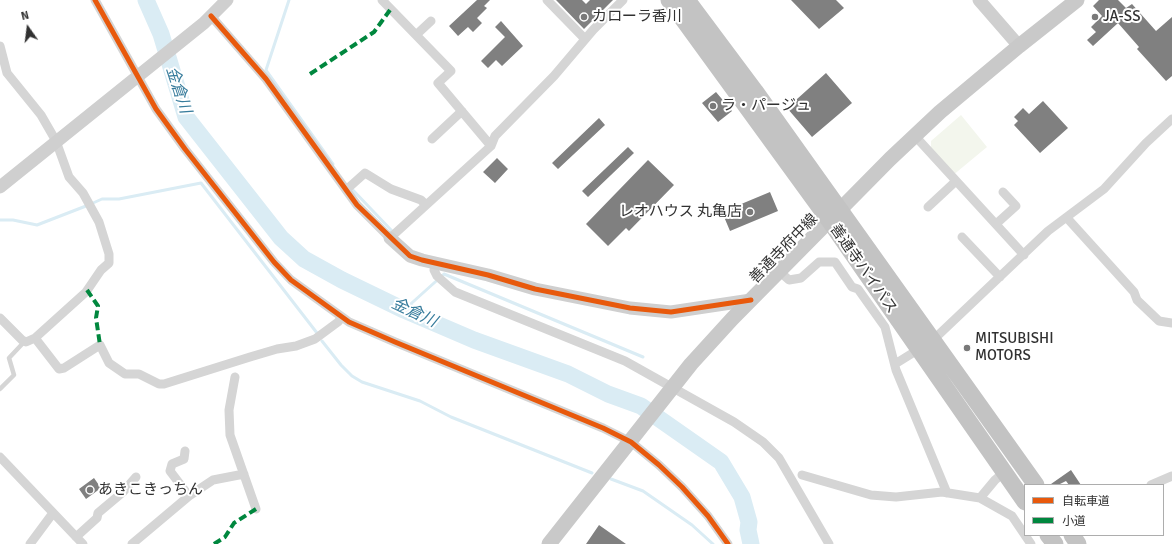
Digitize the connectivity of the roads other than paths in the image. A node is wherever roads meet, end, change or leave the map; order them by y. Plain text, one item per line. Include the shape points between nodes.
1 (95, 0) edge
2 (227, 0) edge
3 (548, 0) edge
4 (623, 0) edge
5 (669, 0) edge
6 (687, 0) edge
7 (979, 0) edge
8 (1077, 0) edge
9 (386, 2) edge
10 (211, 16) junction
11 (431, 21) dead end
12 (416, 36) junction
13 (585, 39) junction
14 (0, 46) edge
15 (1019, 46) junction
16 (138, 75) junction
17 (462, 112) junction
18 (1171, 122) edge
19 (915, 136) junction
20 (432, 139) dead end
21 (56, 141) junction
22 (490, 146) junction
23 (956, 181) junction
24 (0, 187) edge
25 (348, 188) junction
26 (1003, 192) dead end
27 (426, 205) junction
28 (928, 207) dead end
29 (834, 215) junction
30 (1067, 218) junction
31 (996, 224) junction
32 (962, 237) dead end
33 (390, 238) junction
34 (1024, 255) junction
35 (779, 271) junction
36 (438, 273) junction
37 (1000, 277) junction
38 (751, 300) junction
39 (342, 317) junction
40 (0, 318) edge
41 (1172, 323) edge
42 (35, 338) junction
43 (25, 341) junction
44 (926, 345) junction
45 (895, 364) junction
46 (235, 377) dead end
47 (0, 389) edge
48 (670, 392) junction
49 (633, 439) junction
50 (185, 451) dead end
51 (0, 457) edge
52 (1018, 460) junction
53 (1004, 472) junction
54 (244, 474) junction
55 (802, 475) dead end
56 (1172, 476) edge
57 (136, 477) dead end
58 (1035, 484) edge
59 (1153, 484) edge
60 (947, 493) junction
61 (189, 496) junction
62 (980, 498) junction
63 (1024, 501) edge
64 (256, 510) dead end
65 (53, 513) junction
66 (1024, 534) edge
67 (76, 537) junction
68 (30, 544) edge
69 (83, 544) edge
70 (132, 544) edge
71 (549, 544) edge
72 (728, 544) edge
73 (829, 544) edge

1 - 16 street
2 - 10 street
3 - 13 street
4 - 13 street
5 - 29 highway, 善通寺バイパス
6 - 29 highway, 善通寺バイパス
7 - 15 street
8 - 15 main road, 善通寺府中線
9 - 12 street
10 - 16 street
10 - 25 street via 271,85
11 - 12 street
12 - 17 street via 451,71 438,84
13 - 22 street via 554,76 495,136
14 - 21 street via 6,73 41,115
15 - 19 main road, 善通寺府中線
16 - 21 street
16 - 39 street via 156,109 185,149 274,262 291,280
17 - 20 street
17 - 22 street
18 - 30 street via 1146,143 1104,189
19 - 23 street
19 - 29 main road, 善通寺府中線
21 - 24 street
21 - 42 street via 69,177 83,193 99,222 109,254 109,263 100,270 86,292
22 - 27 street
23 - 28 street
23 - 31 street
25 - 27 street via 365,174 391,189 421,200
25 - 33 street via 357,205
26 - 31 street via 1016,206
27 - 33 street
29 - 35 main road, 善通寺府中線
29 - 44 highway, 善通寺バイパス
30 - 34 street via 1048,231
30 - 41 street via 1134,292 1137,300 1159,321
31 - 34 street
32 - 37 street
33 - 36 street via 410,256
34 - 37 street
35 - 38 main road, 善通寺府中線
35 - 45 street via 789,280 801,278 819,262 835,262 885,327
36 - 38 street via 488,275 535,289 630,308 671,312
36 - 48 street via 455,292 625,361
37 - 44 street
38 - 48 main road, 善通寺府中線 via 708,344
39 - 42 street via 315,339 250,356 164,384 139,374 125,374 109,363 100,346 59,369
39 - 49 street via 395,342
40 - 43 street
42 - 43 street
43 - 47 lane via 10,358 14,375
44 - 45 street
44 - 52 highway, 善通寺バイパス
44 - 53 highway, 善通寺バイパス
45 - 60 street
46 - 54 street via 229,410 230,435
48 - 49 main road, 善通寺府中線
48 - 73 street via 734,422 763,442 779,458
49 - 71 main road, 善通寺府中線
49 - 72 street via 682,487 708,516
50 - 61 street via 184,459 172,464 170,471
51 - 65 street
52 - 53 street
52 - 58 highway, 善通寺バイパス
53 - 62 street
53 - 63 highway, 善通寺バイパス
54 - 61 street via 213,480
54 - 64 street
55 - 60 street via 871,495 896,497
56 - 59 street
57 - 67 street via 124,492 98,513 97,518
60 - 62 street
61 - 70 street
62 - 66 street via 1012,516
65 - 67 street
65 - 68 street
67 - 69 street

